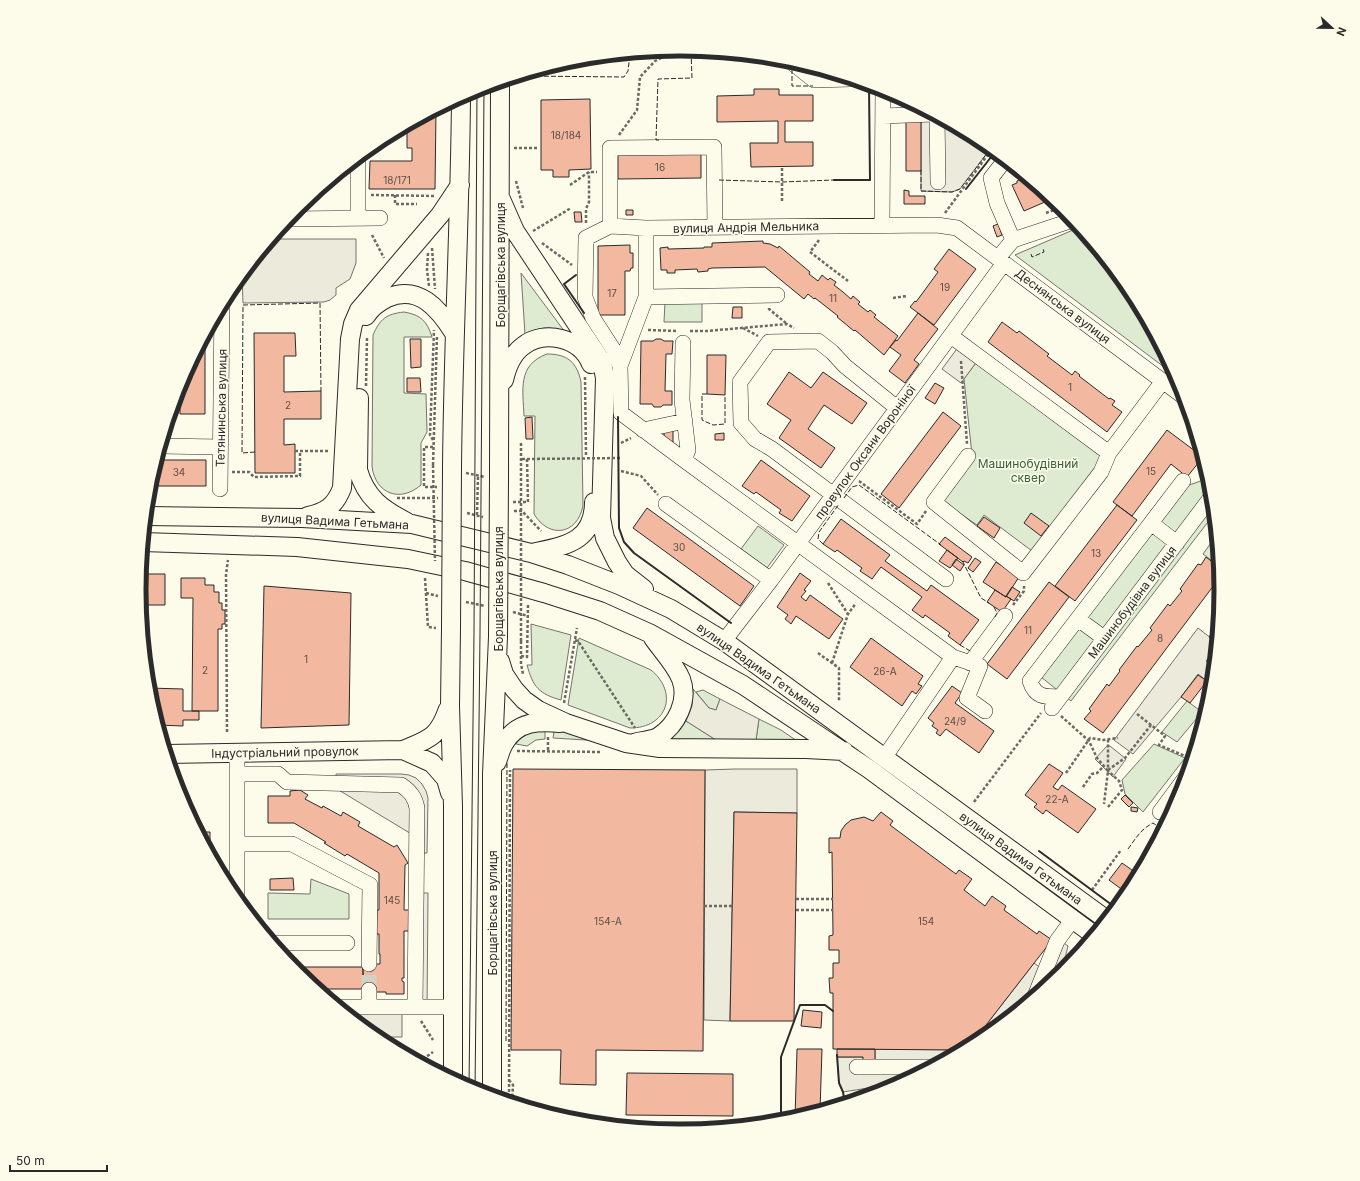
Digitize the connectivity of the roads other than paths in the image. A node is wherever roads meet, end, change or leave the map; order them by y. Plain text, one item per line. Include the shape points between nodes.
1 (802, 70) edge
2 (836, 79) edge
3 (500, 87) edge
4 (883, 96) edge
5 (461, 103) edge
6 (922, 114) edge
7 (883, 116) junction
8 (937, 123) edge
9 (358, 164) edge
10 (1002, 164) edge
11 (938, 182) dead end
12 (460, 186) junction
13 (500, 197) junction
14 (358, 218) junction
15 (380, 218) dead end
16 (296, 219) edge
17 (1067, 222) edge
18 (882, 225) junction
19 (937, 225) joint
20 (610, 226) junction
21 (715, 227) junction
22 (646, 228) junction
23 (1013, 240) junction
24 (1001, 260) junction
25 (777, 295) dead end
26 (646, 297) junction
27 (222, 316) edge
28 (454, 333) junction
29 (955, 339) junction
30 (683, 343) dead end
31 (620, 366) junction
32 (1163, 381) junction
33 (1176, 391) edge
34 (499, 404) junction
35 (897, 408) junction
36 (685, 421) junction
37 (644, 430) junction
38 (166, 446) edge
39 (220, 447) junction
40 (1109, 453) junction
41 (968, 456) road end
42 (684, 460) junction
43 (1183, 481) dead end
44 (220, 489) dead end
45 (833, 495) junction
46 (1207, 503) edge
47 (666, 504) road end
48 (151, 516) edge
49 (302, 518) junction
50 (1150, 523) junction
51 (412, 524) junction
52 (148, 542) edge
53 (1177, 543) junction
54 (797, 544) junction
55 (531, 553) junction
56 (946, 579) dead end
57 (771, 580) junction
58 (671, 609) junction
59 (1005, 616) road end
60 (1078, 619) junction
61 (649, 633) junction
62 (1104, 638) junction
63 (724, 641) junction
64 (498, 655) junction
65 (953, 657) junction
66 (970, 663) junction
67 (450, 706) junction
68 (985, 711) dead end
69 (566, 723) junction
70 (632, 738) junction
71 (403, 750) junction
72 (845, 751) junction
73 (237, 753) junction
74 (172, 754) edge
75 (884, 758) junction
76 (237, 774) junction
77 (492, 774) junction
78 (1175, 791) edge
79 (453, 806) junction
80 (1160, 812) dead end
81 (237, 844) junction
82 (237, 888) edge
83 (1103, 917) edge
84 (1073, 919) junction
85 (1091, 932) edge
86 (278, 943) edge
87 (347, 943) dead end
88 (369, 964) tunnel mouth
89 (1039, 985) edge
90 (369, 990) tunnel mouth
91 (346, 1007) edge
92 (369, 1007) junction
93 (411, 1007) junction
94 (453, 1007) junction
95 (857, 1067) dead end
96 (921, 1067) edge
97 (453, 1074) edge
98 (492, 1091) edge

1 - 2 street via 814,80
3 - 13 main road, Борщагівська вулиця
4 - 7 street
5 - 12 main road
6 - 7 street
7 - 18 street
8 - 11 street
9 - 14 street
10 - 23 street via 991,178 997,203
12 - 28 main road
12 - 49 main road via 436,220 359,310 350,339 342,488 332,505 322,512
13 - 34 main road, Борщагівська вулиця
13 - 58 main road via 515,231 602,362 605,378 601,518 605,538 625,574
14 - 15 street
14 - 16 street
17 - 23 street
18 - 19 street, вулиця Андрія Мельника
18 - 21 street, вулиця Андрія Мельника
19 - 24 street, Деснянська вулиця via 957,228
20 - 21 street via 610,148 714,147
20 - 22 street, вулиця Андрія Мельника
20 - 31 street via 586,238 585,297 592,318 613,348
21 - 22 street, вулиця Андрія Мельника
22 - 26 street
23 - 24 street, провулок Оксани Вороніної
24 - 29 street, провулок Оксани Вороніної
24 - 32 street, Деснянська вулиця
25 - 26 street
26 - 31 street
27 - 39 street, Тетянинська вулиця
28 - 51 main road via 436,308 425,299 408,294 393,295 380,301 369,312 362,325 358,470 361,480 378,504
28 - 67 main road, bridge via 458,471 443,628
29 - 35 street, провулок Оксани Вороніної
29 - 40 street
30 - 36 street via 682,400
31 - 37 street via 621,413
32 - 33 street, Деснянська вулиця
32 - 40 street
34 - 55 main road via 506,370 513,357 523,346 537,339 552,337 566,340 579,348 589,359 595,373 594,511 590,524 586,532 572,543
34 - 64 main road, Борщагівська вулиця, bridge via 494,479
35 - 45 street, провулок Оксани Вороніної
35 - 45 street via 845,366 818,340 769,342 740,382 741,422 755,439
36 - 37 street
36 - 42 street via 688,450
37 - 42 street
38 - 39 street
39 - 44 street, Тетянинська вулиця
40 - 41 street via 1101,472 1023,573 934,502
42 - 54 street
43 - 50 street
45 - 54 street, провулок Оксани Вороніної
45 - 56 street
46 - 53 street, Машинобудівна вулиця
47 - 57 street
48 - 49 main road, вулиця Вадима Гетьмана
49 - 51 main road, вулиця Вадима Гетьмана
50 - 53 street
50 - 60 street
51 - 55 main road, вулиця Вадима Гетьмана
52 - 61 main road, вулиця Вадима Гетьмана via 297,547 408,558 544,593 600,611
53 - 62 street, Машинобудівна вулиця
54 - 57 street, провулок Оксани Вороніної
54 - 65 street
55 - 58 main road, вулиця Вадима Гетьмана via 612,582
57 - 63 street, провулок Оксани Вороніної
58 - 63 main road, вулиця Вадима Гетьмана
59 - 66 street
60 - 62 street
60 - 62 street, Машинобудівна вулиця via 1030,681 1033,689 1056,703
61 - 70 main road via 681,678 684,695 679,714 657,737 643,741
61 - 72 main road, вулиця Вадима Гетьмана via 743,685
63 - 75 main road, вулиця Вадима Гетьмана
64 - 69 main road via 504,674 524,700 538,710
64 - 77 main road, Борщагівська вулиця
65 - 66 street
65 - 75 street
66 - 68 street via 980,666 967,698
67 - 71 main road, Індустріальний провулок via 443,724 432,738
67 - 79 main road
69 - 70 main road
69 - 77 main road via 542,721 521,726 505,742
70 - 72 main road via 660,748
71 - 73 main road, Індустріальний провулок
71 - 79 main road, Індустріальний провулок via 432,763 446,779
72 - 84 main road, вулиця Вадима Гетьмана
73 - 74 main road, Індустріальний провулок
73 - 76 street
75 - 83 main road, вулиця Вадима Гетьмана
76 - 81 street
76 - 93 street via 278,774 287,782 400,785 412,794 417,808
77 - 98 main road, Борщагівська вулиця
78 - 80 street
79 - 94 main road
81 - 82 street
81 - 88 street via 292,844 370,885
84 - 85 main road, вулиця Вадима Гетьмана
84 - 89 street via 1057,941
86 - 87 street
90 - 92 street
91 - 92 street
92 - 93 street
93 - 94 street
94 - 97 main road
95 - 96 street

